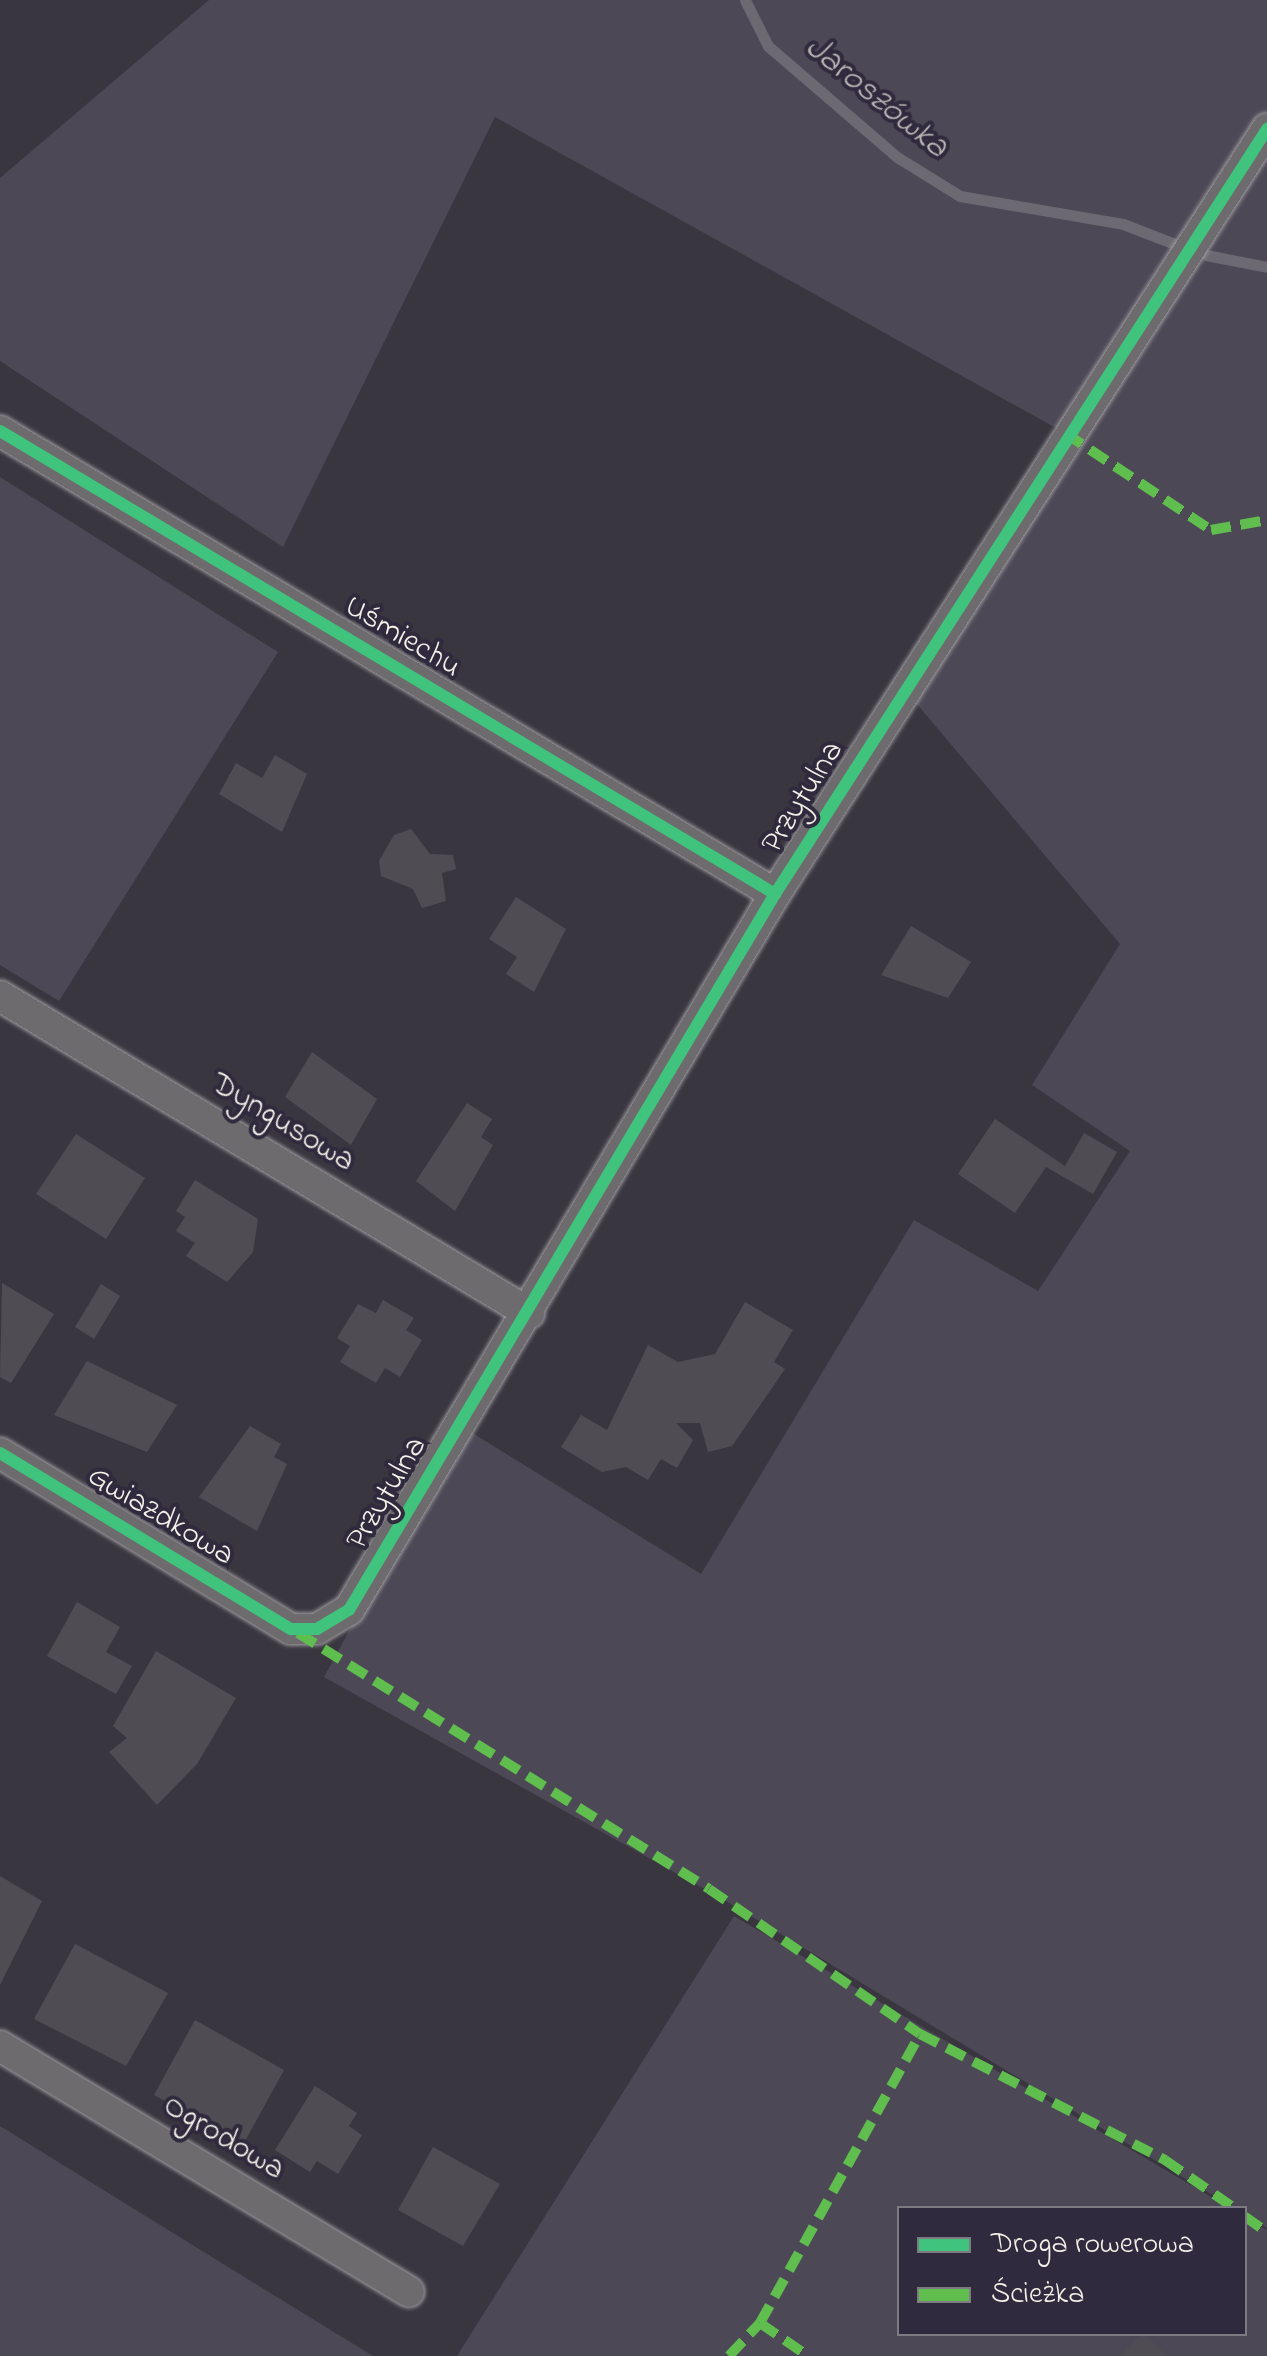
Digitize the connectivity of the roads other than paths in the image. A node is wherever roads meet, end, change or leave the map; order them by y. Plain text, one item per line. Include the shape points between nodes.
1 (1267, 128) edge
2 (0, 431) edge
3 (776, 894) junction
4 (0, 996) edge
5 (529, 1313) junction
6 (0, 1453) edge
7 (291, 1629) joint
8 (0, 2046) edge
9 (409, 2292) dead end

1 - 3 street, Przytulna
2 - 3 street, Uśmiechu
3 - 5 street, Przytulna
4 - 5 street, Dyngusowa
5 - 7 street, Przytulna via 349,1610 317,1629
6 - 7 street, Gwiazdkowa
8 - 9 street, Ogrodowa

